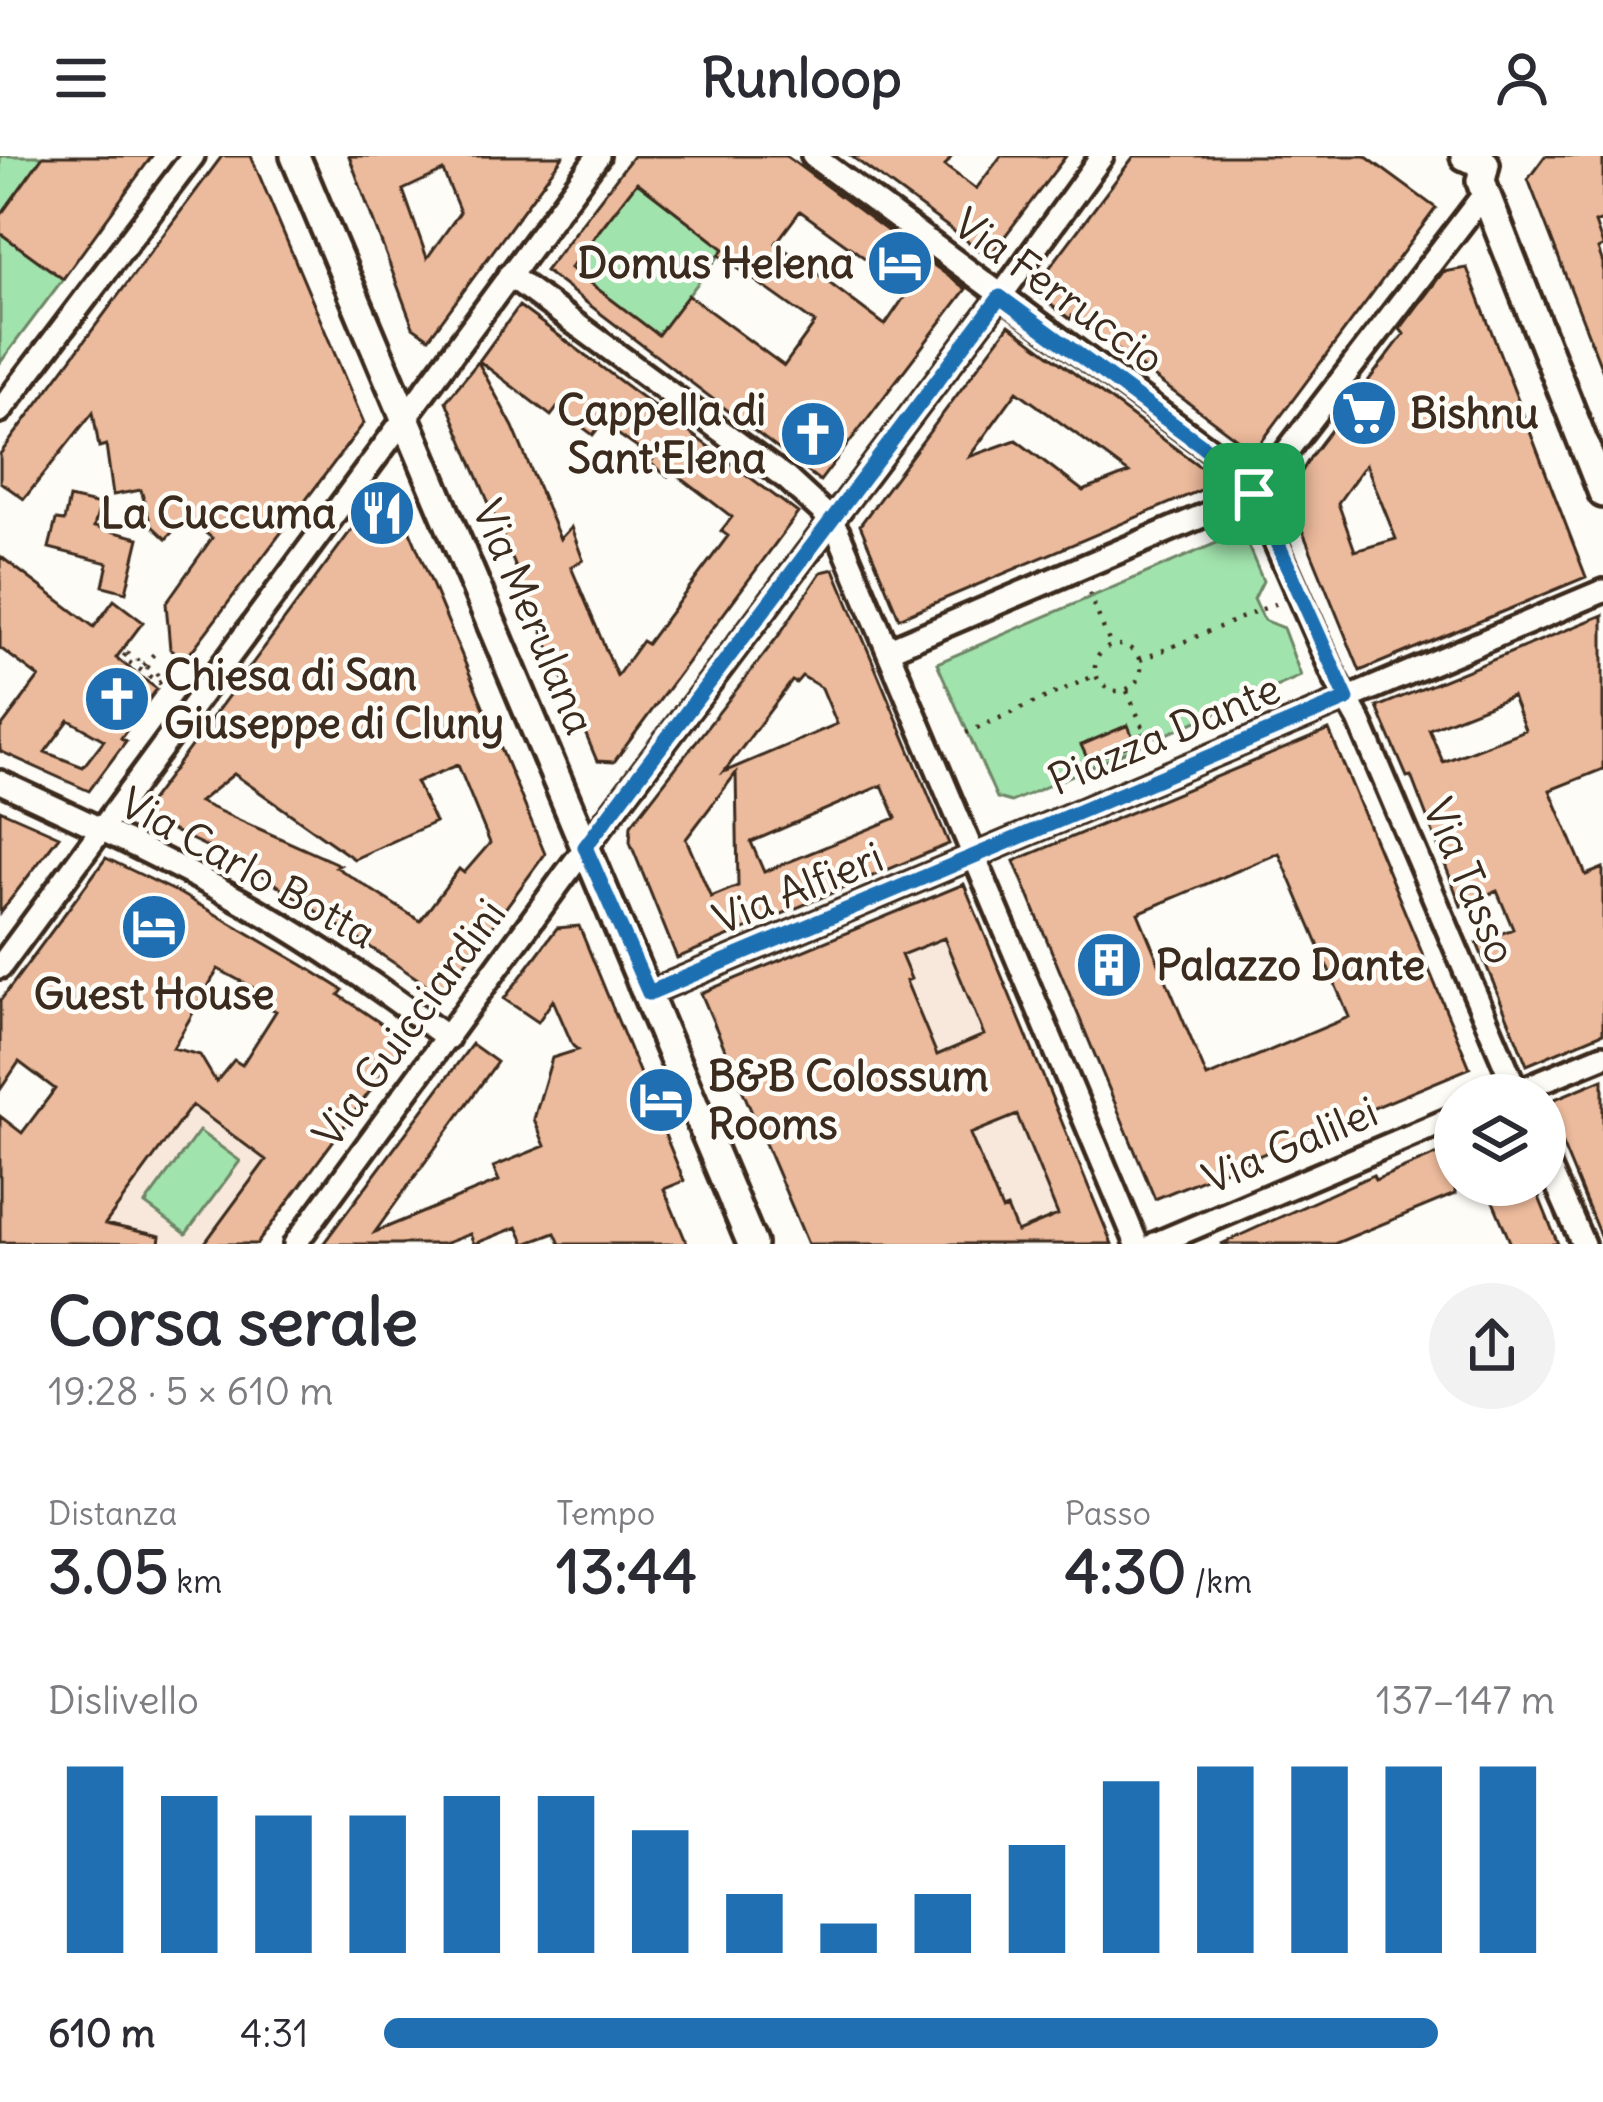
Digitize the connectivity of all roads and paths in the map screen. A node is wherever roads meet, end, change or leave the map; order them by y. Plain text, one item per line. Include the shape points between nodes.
1 (193, 156) edge
2 (295, 156) edge
3 (598, 156) edge
4 (813, 156) edge
5 (1102, 156) edge
6 (1475, 160) edge
7 (1485, 193) junction
8 (509, 275) junction
9 (1000, 297) junction
10 (0, 411) edge
11 (404, 419) junction
12 (1603, 493) edge
13 (1254, 494) junction
14 (831, 521) junction
15 (1603, 590) edge
16 (1089, 593) dead end
17 (1276, 603) dead end
18 (1111, 646) junction
19 (890, 649) junction
20 (157, 651) dead end
21 (1140, 659) junction
22 (139, 669) dead end
23 (1096, 675) junction
24 (1126, 690) junction
25 (1347, 699) junction
26 (966, 733) dead end
27 (1151, 746) dead end
28 (0, 782) edge
29 (101, 828) junction
30 (585, 847) junction
31 (977, 856) junction
32 (0, 967) edge
33 (649, 993) junction
34 (448, 1038) junction
35 (1603, 1056) edge
36 (1506, 1074) edge
37 (1561, 1074) edge
38 (1434, 1126) edge
39 (1566, 1206) edge
40 (295, 1244) edge
41 (752, 1244) edge
42 (1138, 1244) edge
43 (1155, 1244) edge
44 (1582, 1244) edge

1 - 10 street
2 - 11 main road, Via Merulana
3 - 8 street
4 - 9 street, Via Ferruccio
5 - 9 street, Via Guicciardini
6 - 7 main road
7 - 12 main road
7 - 13 street
8 - 11 street
8 - 14 street via 787,479
9 - 13 street, Via Ferruccio via 1234,469
9 - 14 street, Via Guicciardini
11 - 29 street
11 - 30 main road, Via Merulana
13 - 19 street
13 - 25 street, Piazza Dante
14 - 19 street
14 - 30 street, Via Guicciardini
15 - 25 street
16 - 18 path
17 - 21 path
18 - 21 path via 1129,647
18 - 23 path via 1097,658
19 - 31 street
20 - 22 path
21 - 24 path via 1139,678
23 - 24 path via 1108,688
23 - 26 path
24 - 27 path
25 - 31 street, Piazza Dante
25 - 36 street, Via Tasso
28 - 29 street, Via Carlo Botta
29 - 32 street
29 - 34 street, Via Carlo Botta via 279,923
30 - 33 main road, Via Merulana
30 - 34 street, Via Guicciardini
31 - 33 street, Via Alfieri
31 - 42 street
33 - 41 main road, Via Merulana
34 - 40 street, Via Guicciardini
35 - 37 street
38 - 43 street, Via Galilei
39 - 44 street

